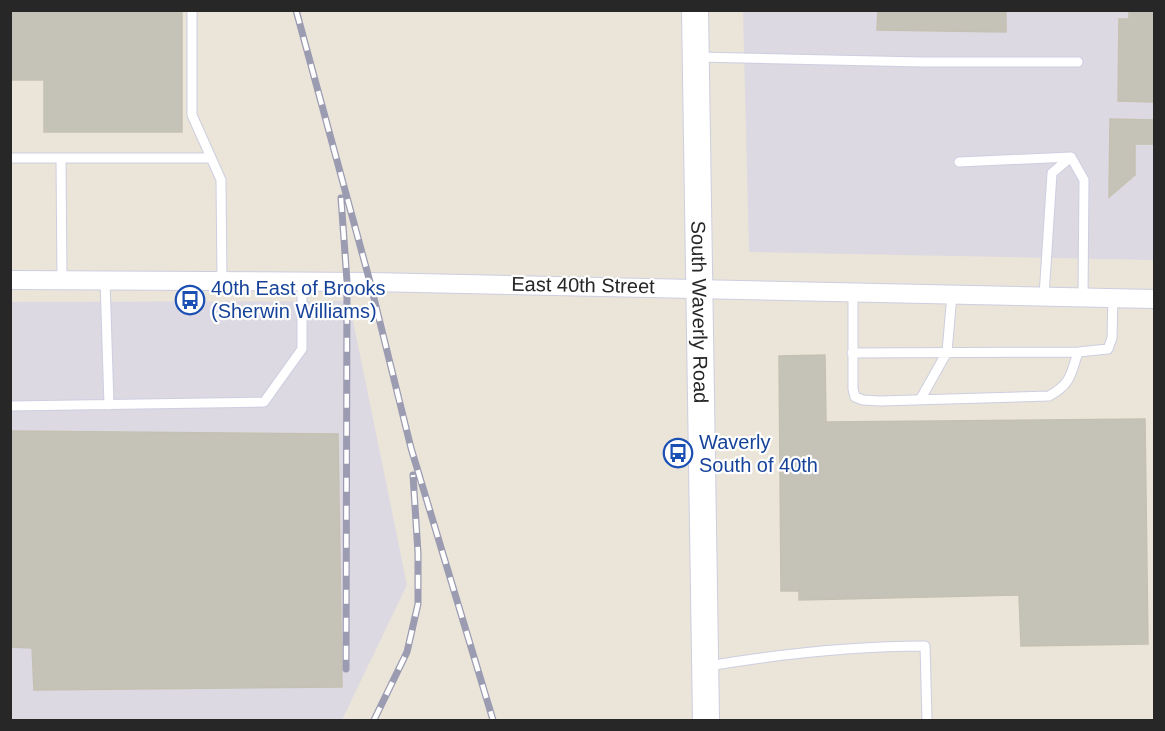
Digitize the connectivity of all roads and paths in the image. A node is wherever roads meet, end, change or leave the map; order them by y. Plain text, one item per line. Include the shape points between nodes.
1 (192, 10) edge
2 (695, 10) edge
3 (696, 57) junction
4 (1078, 62) dead end
5 (1071, 157) junction
6 (10, 158) edge
7 (61, 158) junction
8 (211, 158) junction
9 (958, 162) dead end
10 (10, 280) edge
11 (62, 280) junction
12 (105, 280) junction
13 (222, 281) junction
14 (302, 282) junction
15 (700, 287) junction
16 (853, 291) junction
17 (952, 294) junction
18 (1044, 296) junction
19 (1083, 297) junction
20 (1113, 298) junction
21 (1155, 299) edge
22 (947, 352) junction
23 (1078, 352) junction
24 (852, 353) junction
25 (920, 400) junction
26 (109, 405) junction
27 (10, 406) edge
28 (705, 666) junction
29 (706, 720) edge
30 (927, 720) edge

1 - 8 lane via 192,115
2 - 3 main road, South Waverly Road
3 - 4 lane
3 - 15 main road, South Waverly Road
5 - 9 lane
5 - 18 lane via 1052,173
5 - 19 lane via 1084,180
6 - 7 lane
7 - 8 lane
7 - 11 lane
8 - 13 lane via 221,180
10 - 11 street, East 40th Street
11 - 12 street, East 40th Street
12 - 13 street, East 40th Street
12 - 26 lane
13 - 14 street, East 40th Street
14 - 15 street, East 40th Street
14 - 26 lane via 302,349 264,402
15 - 16 street, East 40th Street
15 - 28 main road, South Waverly Road
16 - 17 street, East 40th Street
16 - 24 lane
17 - 18 street, East 40th Street
17 - 22 lane
18 - 19 street, East 40th Street
19 - 20 street, East 40th Street
20 - 21 street, East 40th Street
20 - 23 lane via 1108,349
22 - 23 lane
22 - 24 lane
22 - 25 lane
23 - 25 lane via 1069,380 1049,396
24 - 25 lane via 855,397
26 - 27 lane
28 - 29 main road, South Waverly Road
28 - 30 lane via 776,655 926,646

